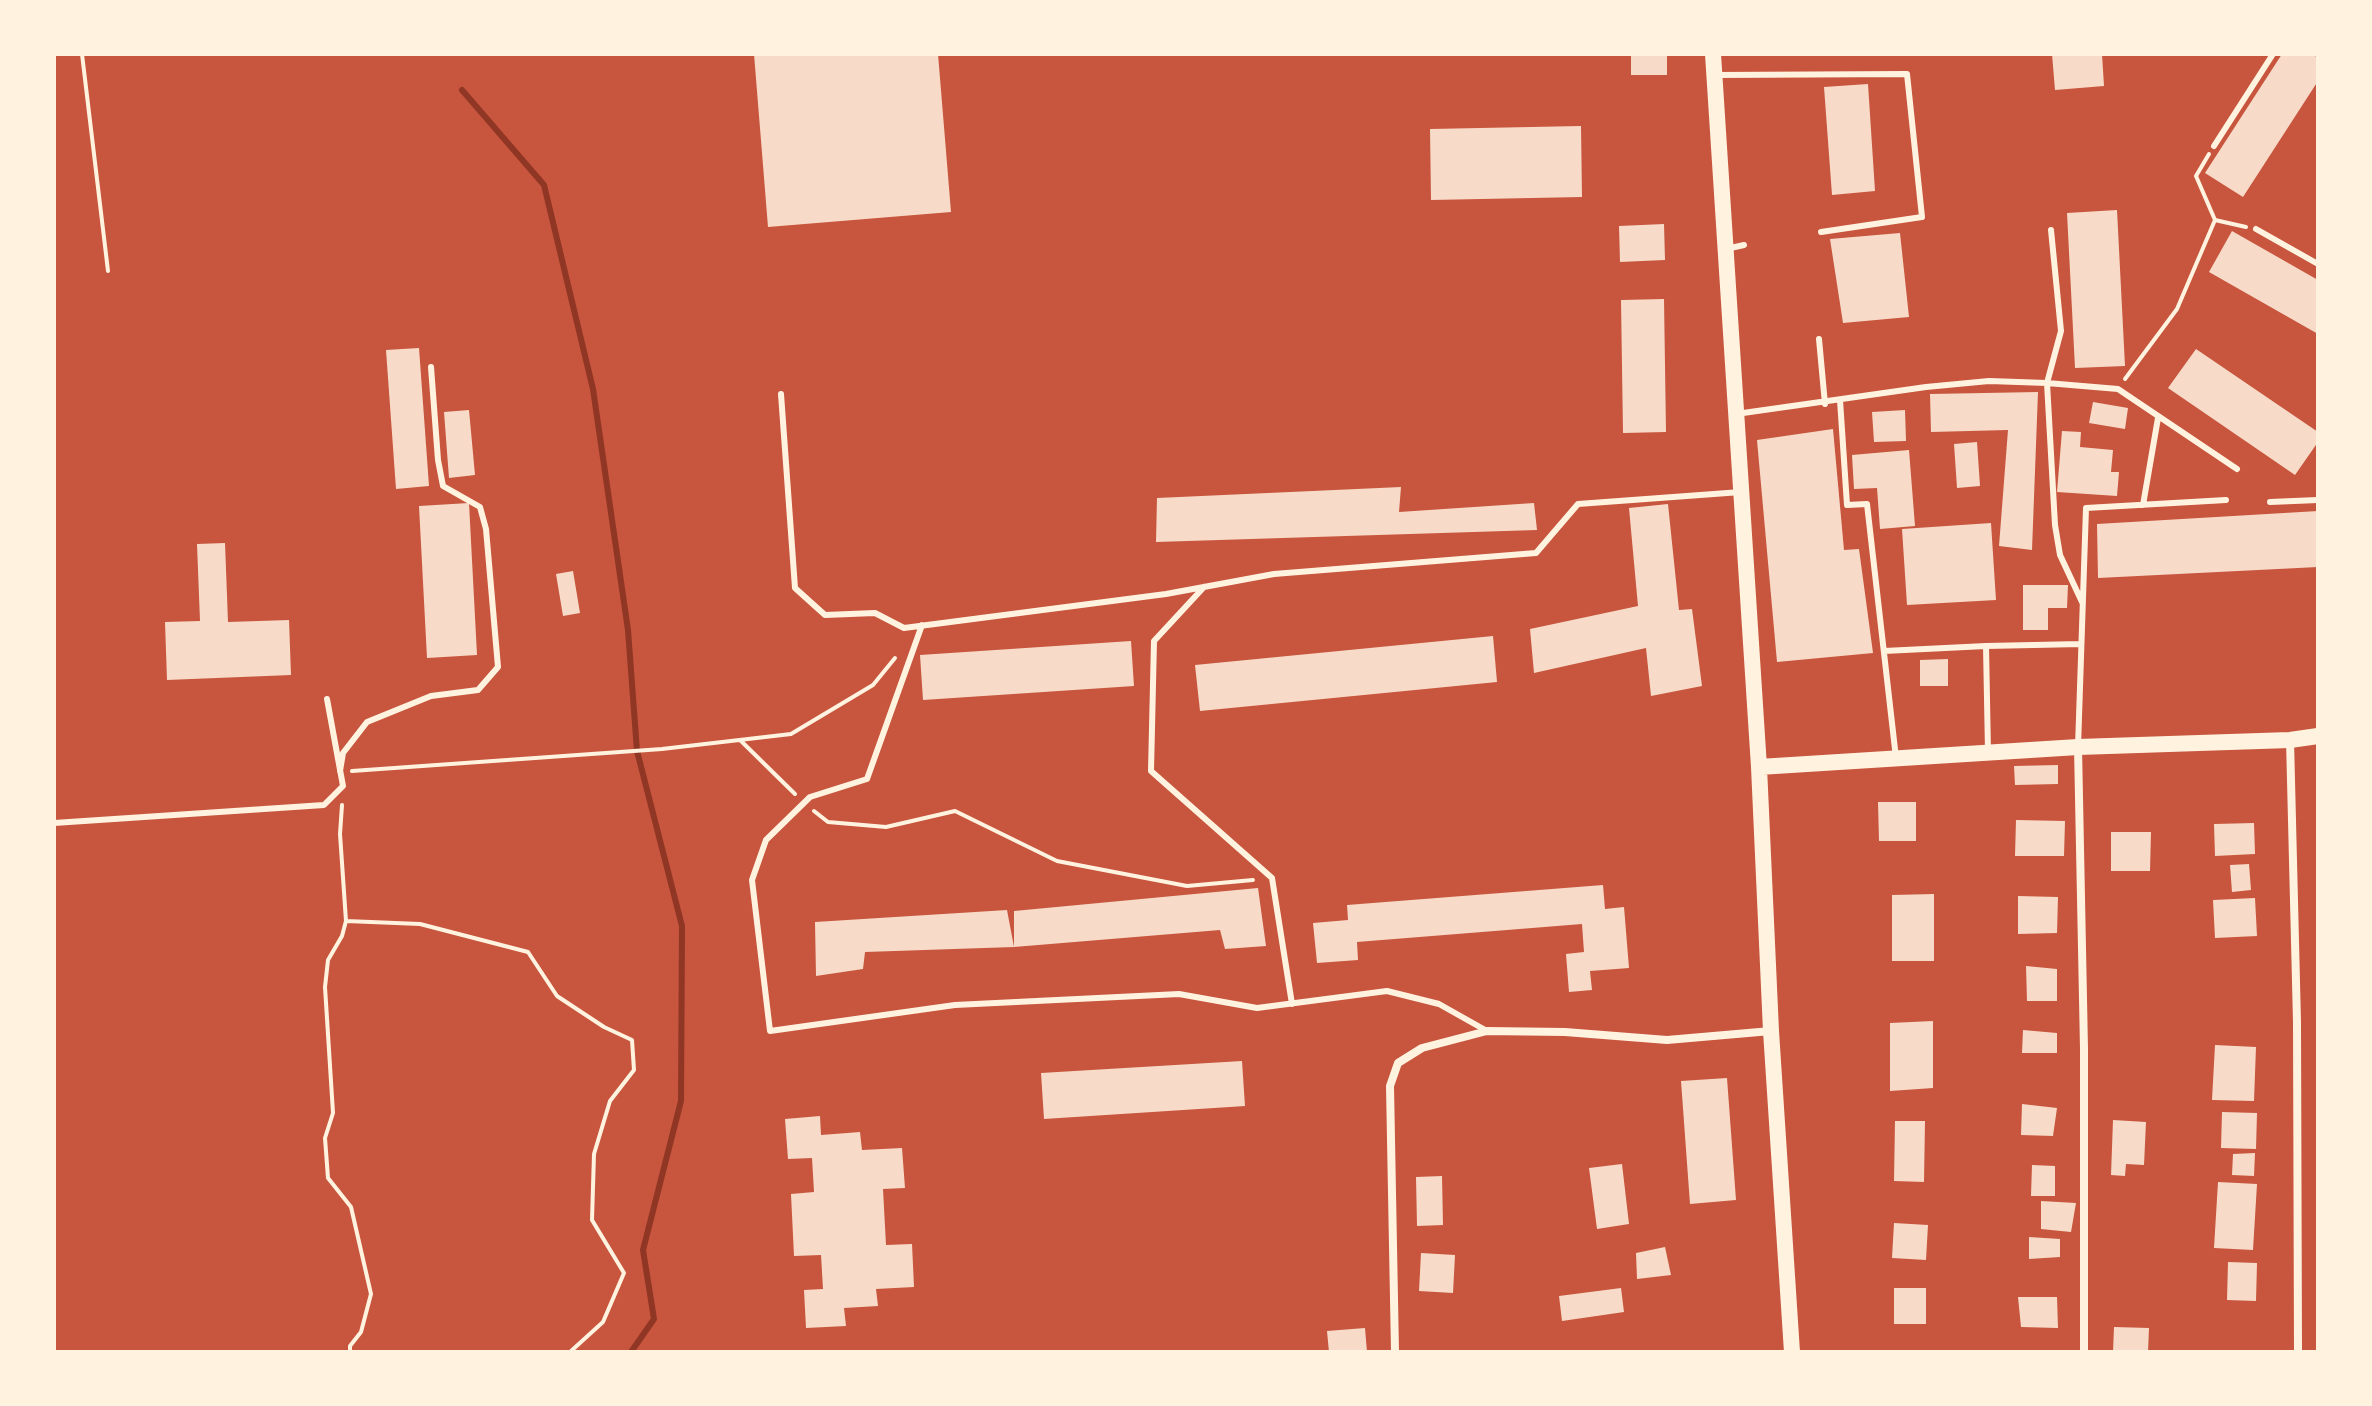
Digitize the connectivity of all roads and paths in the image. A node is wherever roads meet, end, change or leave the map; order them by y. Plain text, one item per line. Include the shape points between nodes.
1 (82, 54) edge
2 (1713, 54) edge
3 (2273, 54) edge
4 (1715, 75) junction
5 (2214, 146) joint
6 (2215, 220) junction
7 (2256, 229) joint
8 (2051, 230) dead end
9 (1821, 232) dead end
10 (1744, 245) dead end
11 (1726, 249) junction
12 (2318, 264) edge
13 (108, 271) dead end
14 (1819, 339) dead end
15 (431, 367) dead end
16 (2047, 383) junction
17 (2118, 389) junction
18 (781, 394) dead end
19 (1840, 400) junction
20 (1825, 404) junction
21 (1736, 414) junction
22 (2158, 418) junction
23 (2237, 469) dead end
24 (1741, 492) junction
25 (2226, 500) dead end
26 (2318, 500) edge
27 (2270, 502) dead end
28 (2143, 505) junction
29 (1204, 587) junction
30 (2082, 602) junction
31 (922, 625) junction
32 (2081, 644) junction
33 (1986, 646) junction
34 (902, 649) dead end
35 (1884, 651) junction
36 (327, 699) dead end
37 (2318, 736) edge
38 (740, 740) junction
39 (2290, 740) junction
40 (2078, 747) junction
41 (1988, 752) junction
42 (1896, 758) junction
43 (1759, 767) junction
44 (340, 771) junction
45 (343, 786) junction
46 (804, 803) junction
47 (54, 823) edge
48 (1272, 878) junction
49 (346, 921) junction
50 (1292, 1004) junction
51 (1487, 1031) junction
52 (1771, 1031) junction
53 (350, 1352) edge
54 (570, 1352) edge
55 (1395, 1352) edge
56 (1792, 1352) edge
57 (2084, 1352) edge
58 (2298, 1352) edge

1 - 13 path
2 - 4 main road
3 - 5 lane
4 - 9 lane via 1907,74 1922,217
4 - 11 main road
5 - 6 path via 2196,176
6 - 7 path
6 - 17 path via 2177,309
7 - 12 lane
8 - 16 lane via 2061,331
10 - 11 lane
11 - 21 main road
14 - 20 lane
15 - 44 lane via 443,486 480,507 486,529 498,667 478,690 431,696 367,722 343,753
16 - 17 lane
16 - 19 lane via 1989,381
16 - 30 lane via 2055,525 2060,555
17 - 22 lane
18 - 31 lane via 795,588 825,615 875,613 904,628
19 - 20 lane
19 - 35 lane via 1847,505 1867,504
20 - 21 lane
21 - 24 main road
22 - 23 lane
22 - 28 lane
24 - 29 lane via 1578,504 1536,553 1274,574
24 - 43 main road
25 - 28 lane
26 - 27 lane
28 - 30 lane via 2086,508
29 - 31 lane
29 - 48 lane via 1154,641 1151,771
30 - 32 lane
31 - 46 lane via 867,779
32 - 33 lane
32 - 40 lane
33 - 35 lane
33 - 41 lane
34 - 38 path via 873,685 791,734
35 - 42 lane
36 - 44 lane
37 - 39 main road
38 - 44 path
38 - 46 path
39 - 40 main road
39 - 58 street
40 - 41 main road
40 - 57 street
41 - 42 main road
42 - 43 main road
43 - 52 main road
44 - 45 lane
45 - 47 lane via 324,805
45 - 49 path via 340,834
46 - 48 path via 828,822 886,827 955,811 1057,861 1187,886
46 - 50 lane via 766,840 752,880 770,1031 955,1005 1179,994 1257,1008
48 - 50 lane
49 - 53 path via 328,960 325,987 333,1113 325,1138 328,1178 351,1207 371,1294
49 - 54 path via 420,924 528,952 557,996 632,1040 634,1070 610,1101 594,1154 592,1220 624,1273 603,1322
50 - 51 lane via 1387,991 1439,1004
51 - 52 street via 1667,1040
51 - 55 street via 1422,1048 1398,1063 1390,1086
52 - 56 main road

